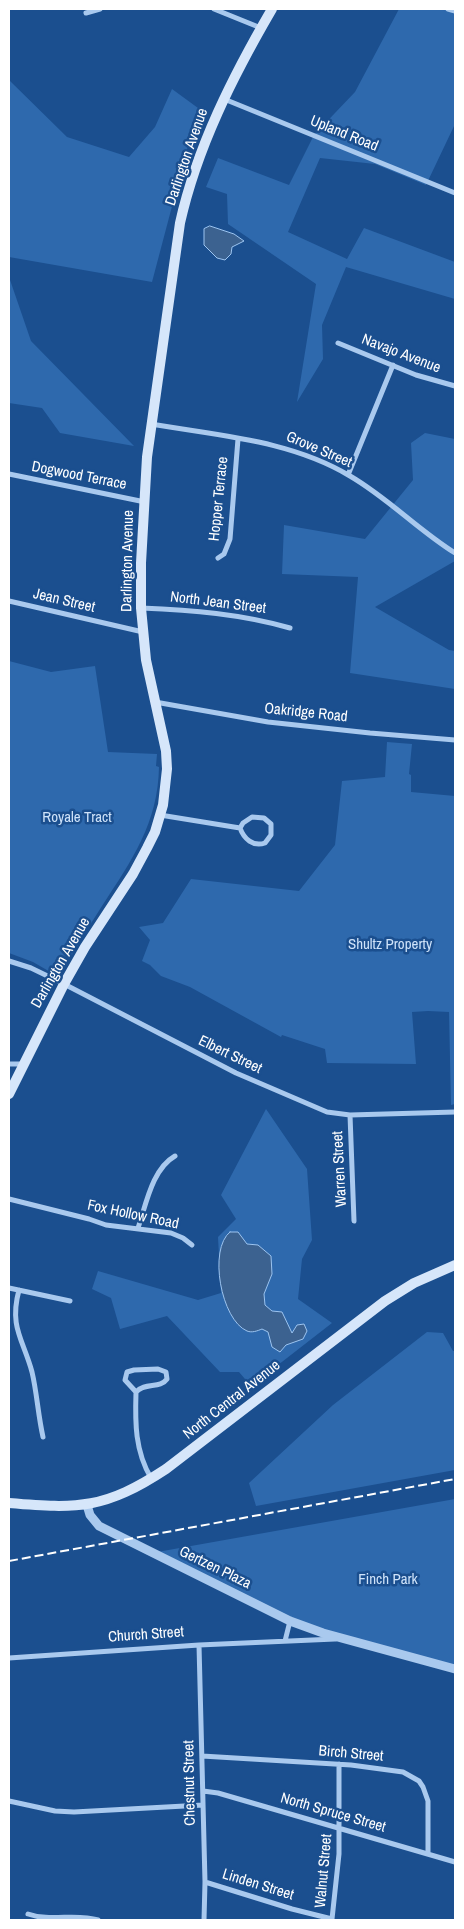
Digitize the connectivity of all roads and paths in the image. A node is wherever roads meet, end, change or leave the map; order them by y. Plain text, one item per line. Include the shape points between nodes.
1 (100, 9) edge
2 (214, 9) edge
3 (272, 9) edge
4 (448, 9) edge
5 (455, 11) edge
6 (86, 13) dead end
7 (261, 28) junction
8 (224, 99) junction
9 (455, 193) edge
10 (338, 342) dead end
11 (393, 366) junction
12 (455, 386) edge
13 (151, 424) junction
14 (238, 439) junction
15 (9, 474) edge
16 (348, 474) junction
17 (145, 502) junction
18 (455, 553) edge
19 (218, 558) dead end
20 (9, 600) edge
21 (141, 608) junction
22 (290, 628) dead end
23 (143, 632) junction
24 (155, 702) junction
25 (455, 740) edge
26 (160, 815) junction
27 (240, 828) junction
28 (9, 961) edge
29 (64, 984) junction
30 (9, 1064) edge
31 (22, 1064) junction
32 (9, 1094) edge
33 (455, 1112) edge
34 (350, 1115) junction
35 (175, 1156) dead end
36 (9, 1199) edge
37 (354, 1221) dead end
38 (138, 1228) junction
39 (192, 1245) dead end
40 (455, 1265) edge
41 (9, 1288) edge
42 (19, 1290) junction
43 (70, 1301) dead end
44 (136, 1392) junction
45 (43, 1437) dead end
46 (152, 1479) junction
47 (9, 1503) edge
48 (87, 1505) junction
49 (290, 1621) junction
50 (344, 1638) junction
51 (285, 1641) junction
52 (200, 1645) junction
53 (9, 1658) edge
54 (455, 1669) edge
55 (202, 1756) junction
56 (339, 1764) junction
57 (203, 1791) junction
58 (9, 1801) edge
59 (203, 1805) junction
60 (340, 1827) junction
61 (428, 1854) junction
62 (455, 1862) edge
63 (205, 1882) junction
64 (28, 1914) dead end
65 (98, 1920) edge
66 (204, 1920) edge
67 (332, 1920) edge

1 - 6 street
2 - 7 street
3 - 7 main road, Darlington Avenue
4 - 5 street
7 - 8 main road, Darlington Avenue
8 - 9 street, Upland Road
8 - 13 main road, Darlington Avenue via 186,195
10 - 11 street, Navajo Avenue
11 - 12 street, Navajo Avenue
11 - 16 street
13 - 14 street, Grove Street
13 - 17 main road, Darlington Avenue
14 - 16 street, Grove Street via 294,451
14 - 19 street, Hopper Terrace via 230,539 224,554
15 - 17 street, Dogwood Terrace
16 - 18 street, Grove Street
17 - 21 main road, Darlington Avenue via 140,564
20 - 23 street, Jean Street
21 - 22 street, North Jean Street via 228,615
21 - 23 main road, Darlington Avenue
23 - 24 main road, Darlington Avenue
24 - 25 street, Oakridge Road via 268,722
24 - 26 main road, Darlington Avenue via 166,760 166,787
26 - 27 street
26 - 29 main road, Darlington Avenue via 133,874
27 - 27 street via 245,838 257,844 269,840 272,829 268,820 258,816 247,820
28 - 29 street, Elbert Street
29 - 31 main road, Darlington Avenue
29 - 34 street, Elbert Street via 236,1073 327,1112
30 - 31 street
31 - 32 main road, Darlington Avenue
33 - 34 street, Elbert Street
34 - 37 street, Warren Street
35 - 38 street via 160,1169
36 - 38 street, Fox Hollow Road via 106,1225
38 - 39 street, Fox Hollow Road via 171,1233
40 - 46 main road, North Central Avenue via 414,1283 385,1301
41 - 42 street
42 - 43 street
42 - 45 street via 15,1325 32,1373
44 - 44 street via 142,1386 165,1382 166,1372 158,1369 127,1372 125,1380
44 - 46 street via 139,1452 142,1464
46 - 48 main road, North Central Avenue via 125,1494
47 - 48 main road, North Central Avenue via 59,1507
48 - 49 street, Gertzen Plaza via 98,1526
49 - 50 street, Gertzen Plaza
49 - 51 street
50 - 51 street, Church Street
50 - 54 street, Church Street
51 - 52 street, Church Street
52 - 53 street, Church Street
52 - 55 street, Chestnut Street
55 - 56 street, Birch Street
55 - 57 street, Chestnut Street
56 - 60 street, Walnut Street
56 - 61 street, Birch Street via 403,1772 418,1781 428,1801
57 - 59 street, Chestnut Street
57 - 60 street, North Spruce Street
58 - 59 street via 74,1812
59 - 63 street, Chestnut Street
60 - 61 street, North Spruce Street
60 - 67 street, Walnut Street
61 - 62 street, North Spruce Street
63 - 66 street, Chestnut Street
63 - 67 street, Linden Street
64 - 65 street

